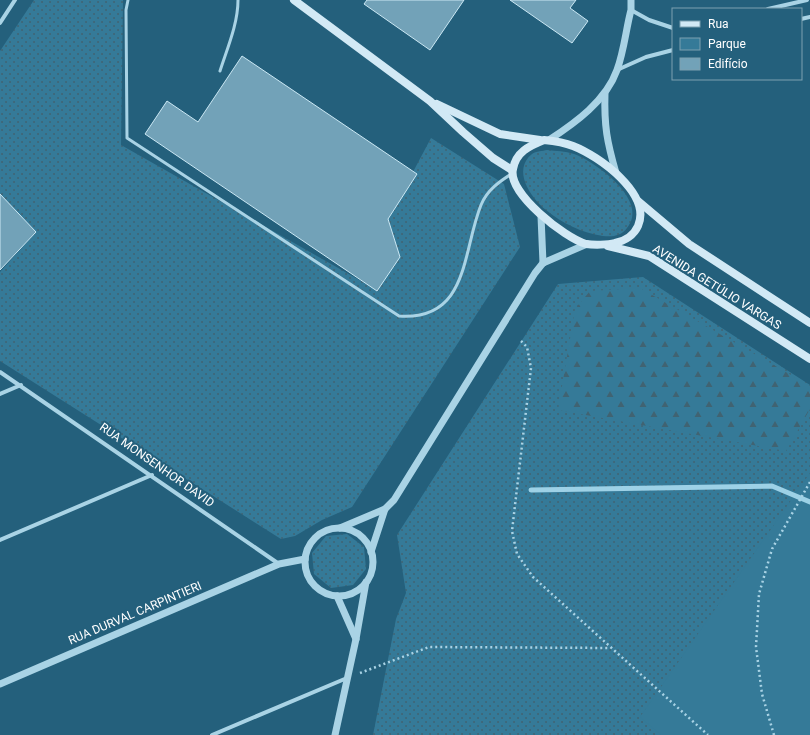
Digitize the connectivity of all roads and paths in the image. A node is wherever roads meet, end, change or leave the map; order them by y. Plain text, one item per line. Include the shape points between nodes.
1 (16, 0) edge
2 (128, 0) edge
3 (238, 0) edge
4 (294, 0) edge
5 (630, 0) edge
6 (807, 0) edge
7 (775, 8) edge
8 (631, 10) junction
9 (0, 23) edge
10 (672, 28) edge
11 (672, 50) edge
12 (617, 70) junction
13 (220, 72) dead end
14 (606, 92) junction
15 (430, 101) junction
16 (546, 140) junction
17 (512, 172) junction
18 (616, 173) junction
19 (638, 200) junction
20 (541, 216) junction
21 (587, 244) junction
22 (607, 246) junction
23 (543, 263) junction
24 (810, 323) edge
25 (521, 341) dead end
26 (810, 360) edge
27 (0, 372) edge
28 (21, 385) junction
29 (0, 394) edge
30 (152, 475) junction
31 (810, 482) edge
32 (385, 509) junction
33 (340, 528) junction
34 (0, 540) edge
35 (371, 552) junction
36 (305, 559) junction
37 (279, 564) junction
38 (366, 582) junction
39 (337, 596) junction
40 (356, 639) junction
41 (610, 648) junction
42 (347, 678) junction
43 (0, 684) edge
44 (212, 735) edge
45 (335, 735) edge
46 (708, 735) edge
47 (774, 735) edge

1 - 9 street
2 - 17 lane via 127,138 399,316 428,314 447,301 458,286 481,203 496,183
3 - 13 lane via 238,10
4 - 15 main road
5 - 8 street
6 - 7 street
8 - 10 street via 649,20
8 - 12 street
11 - 12 street via 646,57
12 - 14 street
14 - 16 street via 578,120
14 - 18 street via 606,138
15 - 16 main road via 500,134
15 - 17 main road via 487,153
16 - 17 main road via 520,152
16 - 18 main road via 558,141 584,151
17 - 20 main road via 516,185
18 - 19 main road
19 - 22 main road via 641,212 637,228 623,241
19 - 24 main road, AVENIDA GETÚLIO VARGAS via 689,244
20 - 21 main road via 565,234
20 - 23 street
21 - 22 main road
21 - 23 street
22 - 26 main road, AVENIDA GETÚLIO VARGAS via 649,256
23 - 32 street via 394,500
25 - 41 path via 527,347 531,368 512,531 517,554 533,577
27 - 28 street, RUA MONSENHOR DAVID
28 - 29 street
28 - 30 street, RUA MONSENHOR DAVID
30 - 34 street
30 - 37 street, RUA MONSENHOR DAVID
31 - 47 path via 772,549 759,594 756,647 762,694
32 - 33 street
32 - 35 street
33 - 35 street via 359,534
33 - 36 street via 321,533 308,548
35 - 38 street via 373,562
36 - 37 street
36 - 39 street via 308,575 317,588 326,594
37 - 43 street, RUA DURVAL CARPINTIERI
38 - 39 street via 348,595
38 - 40 street
39 - 40 street
40 - 42 street
41 - 42 path via 429,647
41 - 46 path
42 - 44 street
42 - 45 street

